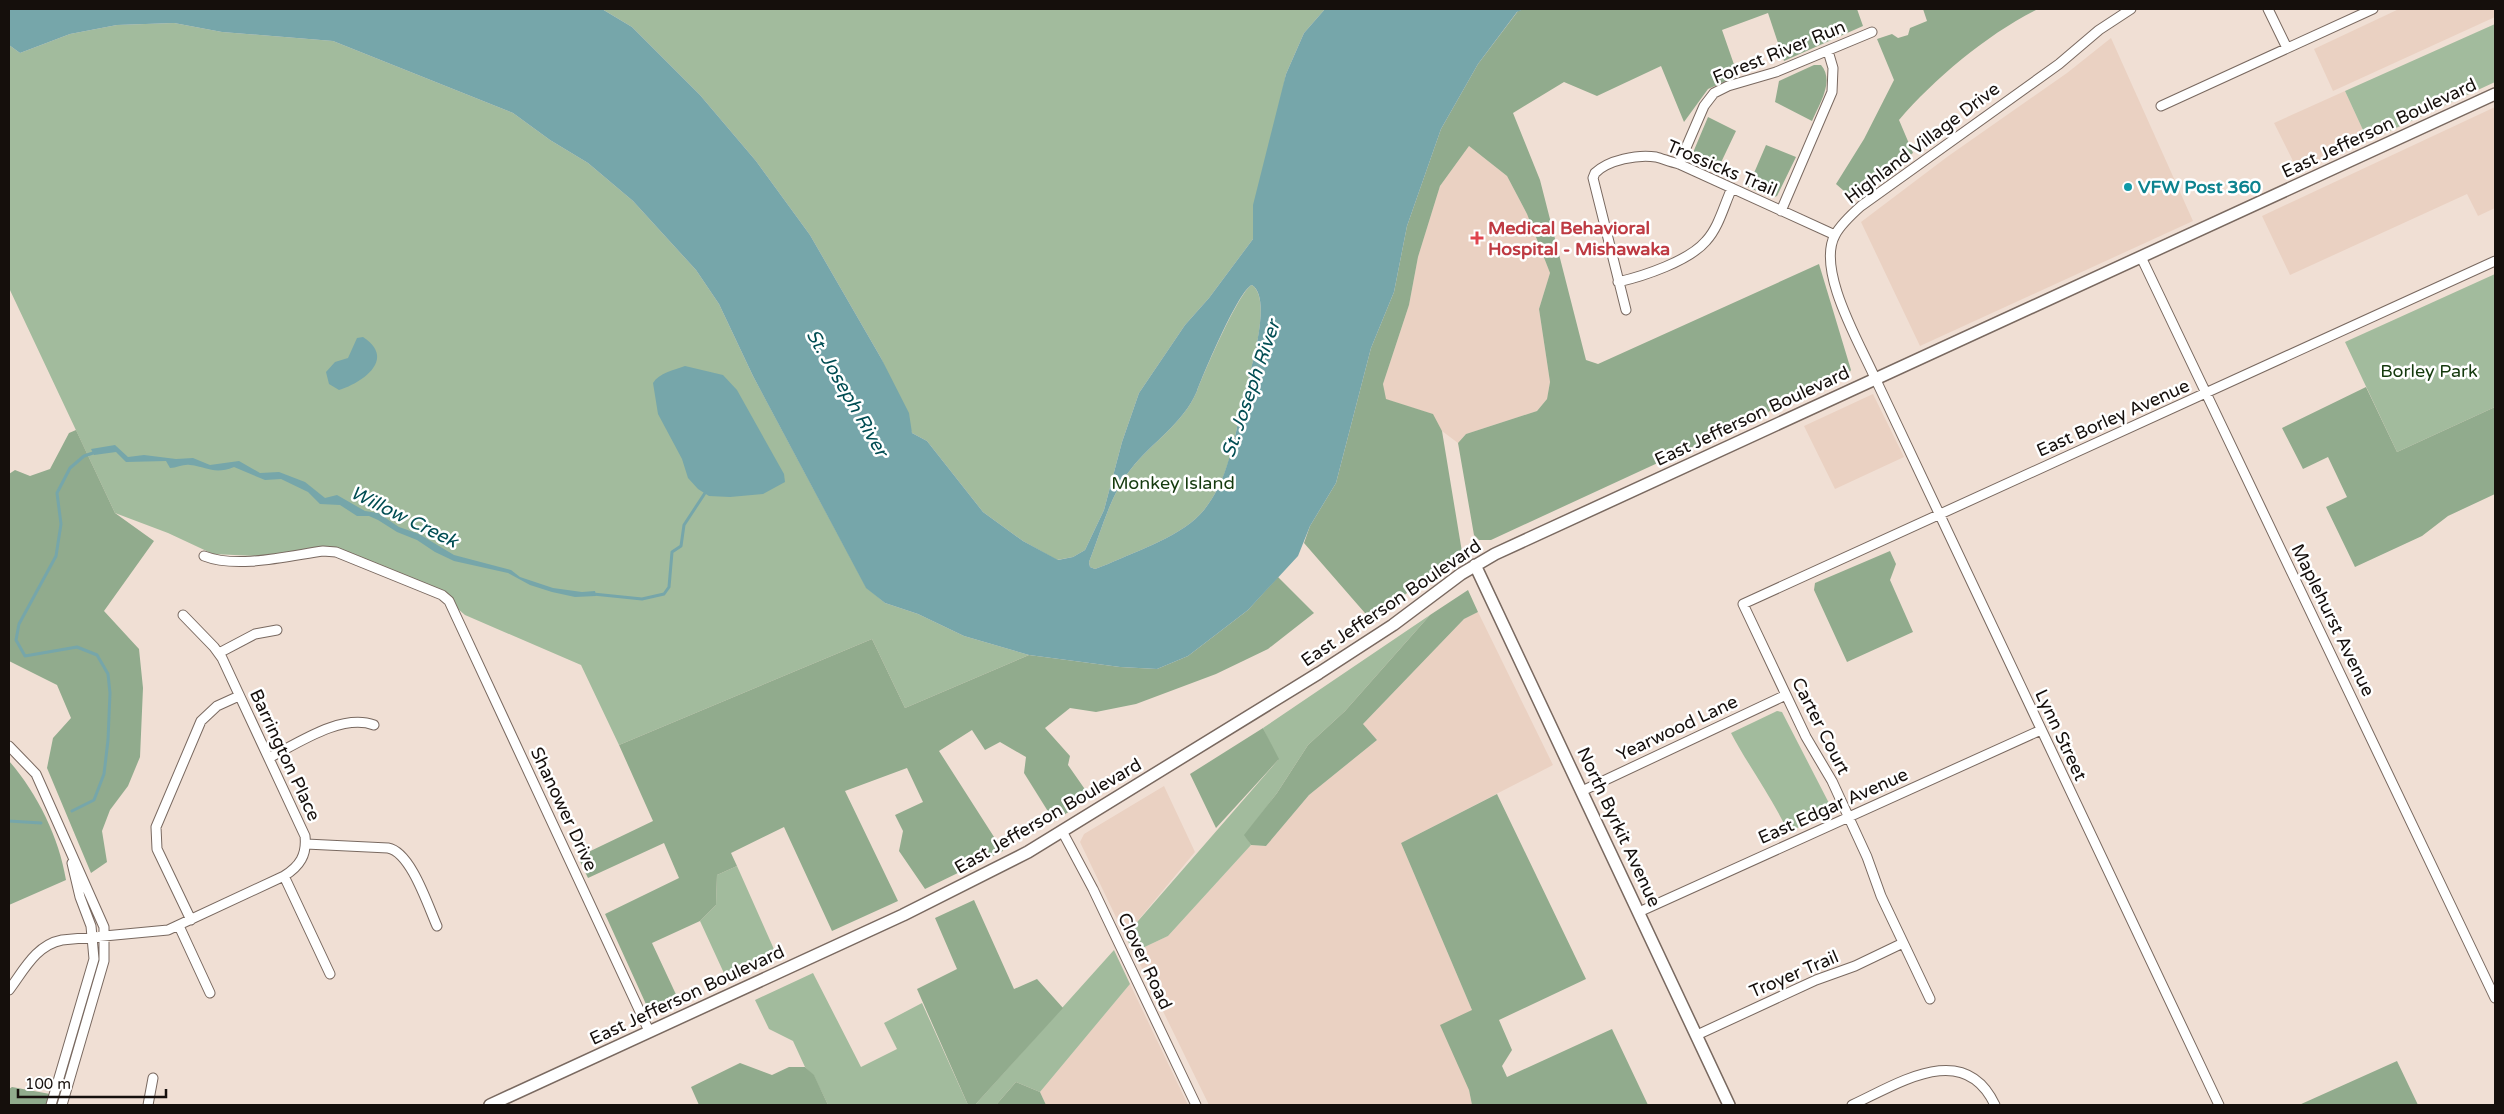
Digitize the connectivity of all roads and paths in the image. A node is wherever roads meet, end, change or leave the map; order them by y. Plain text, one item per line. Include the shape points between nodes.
1 (2132, 9) edge
2 (2268, 9) edge
3 (2373, 9) edge
4 (1872, 32) dead end
5 (2287, 48) junction
6 (1828, 51) junction
7 (2495, 94) edge
8 (2161, 106) dead end
9 (1679, 164) junction
10 (1732, 188) junction
11 (1781, 211) junction
12 (1835, 235) junction
13 (2141, 257) junction
14 (2495, 261) edge
15 (1618, 282) junction
16 (1626, 310) dead end
17 (1875, 378) junction
18 (2206, 393) junction
19 (1940, 515) junction
20 (204, 556) dead end
21 (1475, 565) junction
22 (1743, 604) joint
23 (184, 615) dead end
24 (276, 630) dead end
25 (219, 653) junction
26 (1786, 694) junction
27 (239, 696) junction
28 (374, 725) dead end
29 (2041, 730) junction
30 (9, 746) edge
31 (269, 758) junction
32 (1582, 791) junction
33 (1848, 817) junction
34 (1062, 831) junction
35 (306, 844) junction
36 (70, 855) junction
37 (284, 876) junction
38 (1639, 912) junction
39 (191, 920) junction
40 (179, 926) junction
41 (437, 926) dead end
42 (94, 937) junction
43 (105, 937) junction
44 (1903, 943) junction
45 (330, 974) dead end
46 (9, 990) edge
47 (210, 993) dead end
48 (2495, 998) edge
49 (1930, 999) dead end
50 (649, 1032) junction
51 (1697, 1035) junction
52 (153, 1078) dead end
53 (1864, 1103) edge
54 (51, 1105) edge
55 (62, 1105) edge
56 (148, 1105) edge
57 (490, 1105) edge
58 (1196, 1105) edge
59 (1729, 1105) edge
60 (1852, 1105) edge
61 (1995, 1105) edge
62 (2219, 1105) edge

1 - 12 street, Highland Village Drive via 1861,206
2 - 5 street
3 - 5 street
4 - 6 street, Forest River Run
5 - 8 street
6 - 9 street, Forest River Run via 1714,93 1704,106
6 - 11 street via 1834,68 1832,92
7 - 13 street, East Jefferson Boulevard
9 - 10 street, Trossicks Trail
9 - 15 street, Trossicks Trail via 1656,157 1642,157 1608,164 1595,173 1595,189
10 - 11 street, Trossicks Trail
10 - 15 street via 1713,231 1698,248 1638,277
11 - 12 street, Trossicks Trail
12 - 17 street via 1831,249 1832,281
13 - 17 street, East Jefferson Boulevard
13 - 18 street, Maplehurst Avenue
14 - 18 street, East Borley Avenue
15 - 16 street
17 - 19 street, Lynn Street
17 - 21 street, East Jefferson Boulevard
18 - 19 street, East Borley Avenue
18 - 48 street, Maplehurst Avenue
19 - 22 street, East Borley Avenue
19 - 29 street, Lynn Street
20 - 50 street, Shanower Drive via 236,562 336,552 442,595 449,601
21 - 32 street, North Byrkit Avenue
21 - 34 street, East Jefferson Boulevard via 1393,625 1319,673
22 - 26 street, Carter Court
23 - 25 street, Barrington Place
24 - 25 street via 255,634
25 - 27 street, Barrington Place
26 - 32 street, Yearwood Lane
26 - 33 street, Carter Court
27 - 31 street, Barrington Place
27 - 39 street via 217,706 201,721 156,827 156,849
28 - 31 street via 344,722
29 - 33 street, East Edgar Avenue
29 - 62 street, Lynn Street
30 - 36 street via 36,774
31 - 35 street, Barrington Place
32 - 38 street, North Byrkit Avenue
33 - 38 street, East Edgar Avenue
33 - 44 street, Carter Court
34 - 50 street, East Jefferson Boulevard via 956,889
34 - 58 street, Clover Road
35 - 37 street, Barrington Place via 297,868
35 - 41 street via 388,848 399,852
36 - 42 street
36 - 43 street via 98,910
37 - 39 street, Barrington Place
37 - 45 street
38 - 51 street, North Byrkit Avenue
39 - 40 street, Barrington Place
40 - 43 street, Barrington Place via 161,932
40 - 47 street
42 - 43 street, Barrington Place
42 - 46 street, Barrington Place via 48,944 35,954
42 - 54 street via 94,959
43 - 55 street via 102,971
44 - 49 street, Carter Court
44 - 51 street, Troyer Trail
50 - 57 street, East Jefferson Boulevard
51 - 59 street, North Byrkit Avenue
52 - 56 street
53 - 60 street
53 - 61 street via 1914,1076 1946,1070 1975,1078 1990,1094

